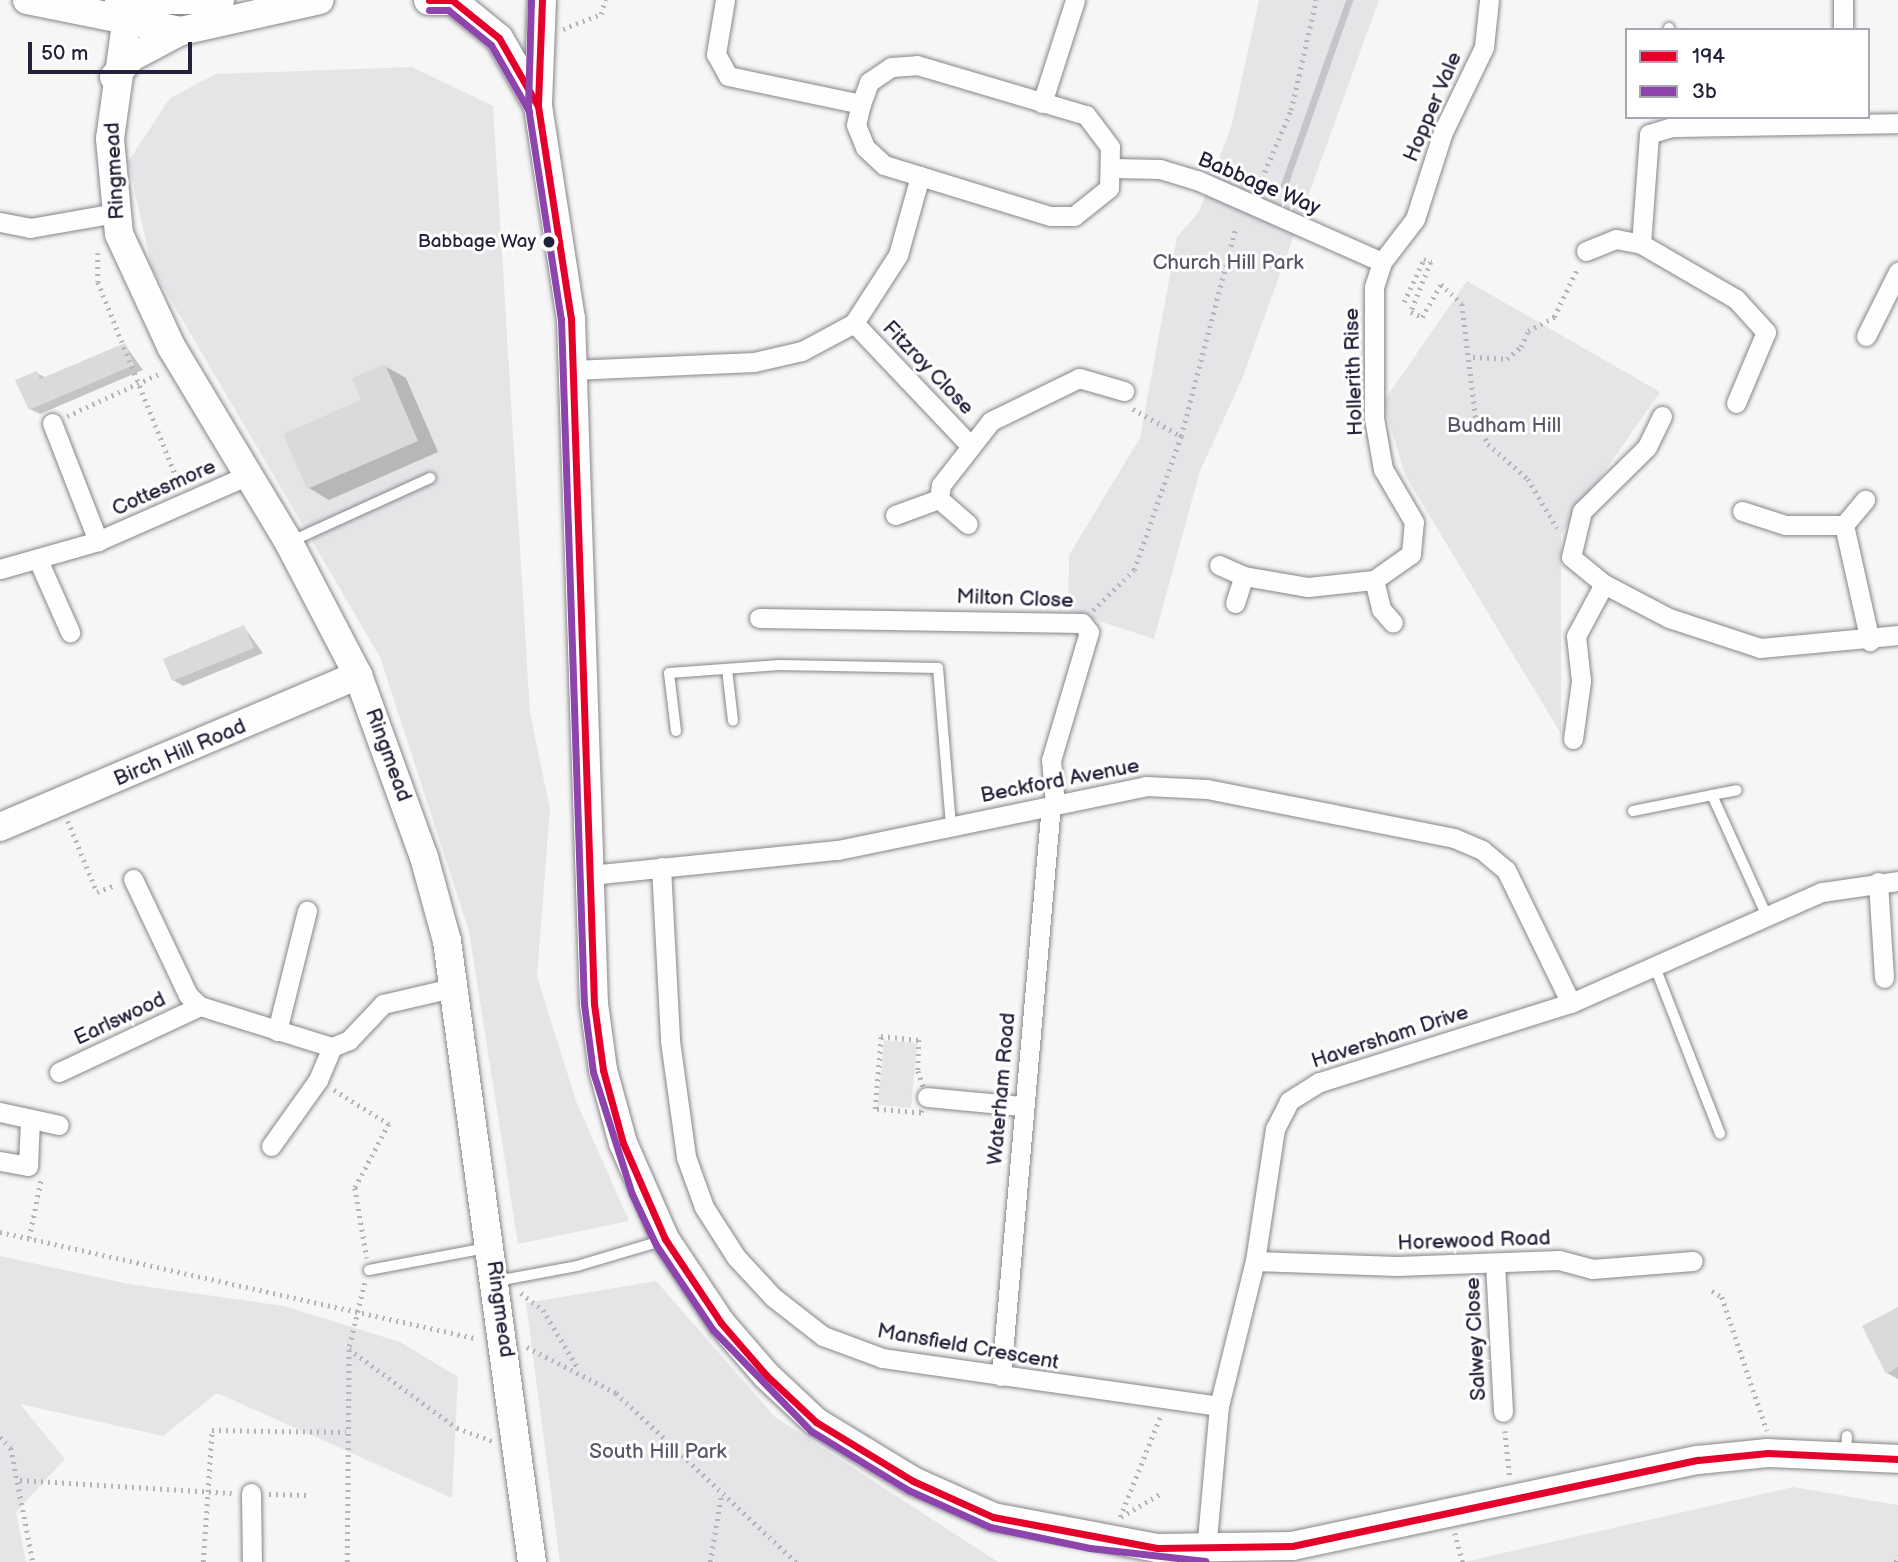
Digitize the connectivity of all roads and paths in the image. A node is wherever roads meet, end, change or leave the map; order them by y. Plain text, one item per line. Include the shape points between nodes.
1 (27, 0) edge
2 (220, 0) edge
3 (320, 0) edge
4 (429, 0) edge
5 (453, 0) edge
6 (542, 0) edge
7 (605, 0) edge
8 (725, 0) edge
9 (1075, 0) edge
10 (1317, 0) edge
11 (1489, 0) edge
12 (1843, 0) edge
13 (124, 8) edge
14 (1843, 28) edge
15 (181, 31) junction
16 (558, 32) dead end
17 (114, 77) junction
18 (1042, 103) junction
19 (861, 104) junction
20 (538, 106) junction
21 (1841, 120) edge
22 (1671, 122) edge
23 (1898, 123) edge
24 (1114, 167) junction
25 (920, 176) junction
26 (1257, 190) dead end
27 (115, 213) junction
28 (0, 222) edge
29 (1236, 227) dead end
30 (1641, 244) junction
31 (1586, 251) joint
32 (98, 253) dead end
33 (1382, 262) junction
34 (1898, 272) edge
35 (1404, 302) dead end
36 (854, 323) junction
37 (1866, 336) dead end
38 (1473, 357) junction
39 (573, 370) junction
40 (162, 372) dead end
41 (141, 382) junction
42 (1126, 399) joint
43 (1736, 403) dead end
44 (1662, 415) dead end
45 (52, 424) joint
46 (1181, 436) junction
47 (969, 444) junction
48 (248, 475) junction
49 (430, 478) dead end
50 (939, 499) junction
51 (1865, 500) dead end
52 (185, 504) junction
53 (1742, 512) dead end
54 (895, 515) dead end
55 (968, 524) dead end
56 (1844, 525) junction
57 (98, 541) junction
58 (289, 542) junction
59 (1571, 557) junction
60 (39, 562) junction
61 (1219, 565) dead end
62 (0, 569) edge
63 (1244, 576) junction
64 (1374, 580) junction
65 (1604, 584) junction
66 (1235, 603) dead end
67 (759, 618) dead end
68 (1082, 623) junction
69 (1394, 623) dead end
70 (70, 632) dead end
71 (1898, 635) edge
72 (1870, 641) junction
73 (727, 669) junction
74 (358, 675) junction
75 (733, 721) dead end
76 (676, 731) dead end
77 (1573, 739) dead end
78 (1737, 790) dead end
79 (1712, 795) junction
80 (61, 804) junction
81 (1053, 804) junction
82 (1633, 811) dead end
83 (951, 825) junction
84 (0, 827) edge
85 (662, 867) junction
86 (590, 875) junction
87 (133, 878) joint
88 (1898, 881) edge
89 (1878, 882) junction
90 (307, 911) dead end
91 (1767, 916) junction
92 (1655, 967) junction
93 (1884, 978) dead end
94 (456, 988) junction
95 (1571, 1003) junction
96 (200, 1006) junction
97 (277, 1031) junction
98 (332, 1047) junction
99 (59, 1072) dead end
100 (318, 1080) junction
101 (927, 1097) junction
102 (1023, 1106) junction
103 (0, 1112) edge
104 (30, 1120) junction
105 (59, 1125) dead end
106 (1720, 1134) dead end
107 (271, 1146) dead end
108 (0, 1161) edge
109 (28, 1166) junction
110 (0, 1233) edge
111 (29, 1238) junction
112 (665, 1239) junction
113 (491, 1247) junction
114 (1255, 1261) junction
115 (1693, 1261) dead end
116 (1494, 1263) junction
117 (369, 1269) junction
118 (497, 1288) junction
119 (1712, 1291) dead end
120 (355, 1312) junction
121 (475, 1338) dead end
122 (527, 1348) dead end
123 (349, 1349) junction
124 (578, 1369) junction
125 (1001, 1376) junction
126 (1166, 1400) junction
127 (1219, 1406) junction
128 (1503, 1412) joint
129 (346, 1432) junction
130 (1767, 1432) dead end
131 (0, 1437) edge
132 (494, 1441) dead end
133 (1898, 1459) edge
134 (20, 1480) junction
135 (206, 1492) junction
136 (251, 1493) junction
137 (1160, 1494) dead end
138 (310, 1495) dead end
139 (721, 1496) junction
140 (1512, 1496) junction
141 (1206, 1551) junction
142 (1898, 1556) edge
143 (33, 1562) edge
144 (203, 1562) edge
145 (252, 1562) edge
146 (347, 1562) edge
147 (532, 1562) edge
148 (710, 1562) edge
149 (796, 1562) edge
150 (1895, 1562) edge

1 - 13 street
2 - 13 street
3 - 15 street
4 - 5 main road
5 - 20 street via 499,37
6 - 20 street
7 - 16 path via 601,14
8 - 19 street via 716,54 727,76
9 - 18 street
10 - 26 path via 1291,110
11 - 33 street, Hopper Vale via 1484,47 1443,132 1415,219
12 - 14 street
13 - 15 street
13 - 17 street, Ringmead
15 - 17 street via 132,57
17 - 27 street, Ringmead
18 - 19 street via 917,65 891,67 869,82
18 - 24 street via 1086,115 1101,128
19 - 25 street via 856,125 864,147 884,165
20 - 39 street via 558,214
21 - 22 street
21 - 23 street
22 - 30 street via 1657,127 1646,140
24 - 25 street via 1109,188 1074,216 1050,216
24 - 33 street, Babbage Way via 1160,169 1197,180
25 - 36 street via 898,255
27 - 28 street via 30,228
27 - 48 street, Ringmead via 141,288
29 - 46 path
30 - 31 street via 1616,239
30 - 43 street via 1662,261 1736,299 1766,332
31 - 38 path via 1554,317 1528,331 1521,347 1507,359
32 - 41 path via 98,282
33 - 64 street, Hollerith Rise via 1374,287 1374,418 1383,469 1414,522 1410,554
34 - 37 street
35 - 38 path via 1424,259 1431,262 1411,312 1422,317 1441,284 1462,304
36 - 39 street via 802,351 754,362
36 - 47 street, Fitzroy Close
38 - 59 path via 1476,420 1488,444 1528,479
39 - 86 street
40 - 41 path
41 - 45 path
41 - 52 path
42 - 46 path
42 - 47 street, Fitzroy Close via 1079,378 991,421
44 - 59 street via 1639,458 1582,512
45 - 57 street, Cottesmore
46 - 68 path via 1134,570
47 - 50 street, Fitzroy Close via 941,485
48 - 52 street, Cottesmore
48 - 58 street, Ringmead
49 - 58 lane
50 - 54 street
50 - 55 street
51 - 56 street
52 - 57 street, Cottesmore
53 - 56 street via 1785,525
56 - 72 street
57 - 60 street, Cottesmore
58 - 74 street, Ringmead
59 - 65 street
60 - 62 street, Cottesmore
60 - 70 street
61 - 63 street, Hollerith Rise
63 - 64 street, Hollerith Rise via 1308,587
63 - 66 street
64 - 69 street via 1381,609
65 - 72 street via 1670,618 1760,648
65 - 77 street via 1576,636 1581,681
67 - 68 street, Milton Close
68 - 81 street, Milton Close via 1089,632 1051,760
71 - 72 street
73 - 75 lane
73 - 76 lane via 669,673
73 - 83 lane via 938,668
74 - 80 street, Birch Hill Road
74 - 94 street, Ringmead via 424,857
78 - 79 lane
79 - 82 lane
79 - 91 lane
80 - 84 street, Birch Hill Road
80 - 87 path via 97,892
81 - 83 street, Beckford Avenue
81 - 95 street, Beckford Avenue via 1146,786 1207,789 1454,838 1506,870
81 - 102 street, Waterham Road
83 - 85 street, Beckford Avenue via 838,850
85 - 86 street, Beckford Avenue
85 - 125 street, Mansfield Crescent via 670,1041 686,1157 704,1207 736,1257 773,1297 823,1336 882,1358
86 - 112 street via 603,1070 623,1143
87 - 96 street, Earlswood via 188,995
88 - 89 street, Haversham Drive
89 - 91 street, Haversham Drive via 1822,892
89 - 93 street
90 - 97 street
91 - 92 street, Haversham Drive
92 - 95 street, Haversham Drive
92 - 106 lane
94 - 98 street via 383,1004 349,1040
94 - 113 street, Ringmead
95 - 114 street, Haversham Drive via 1320,1082 1289,1101 1275,1129
96 - 97 street, Earlswood
96 - 99 street, Earlswood
97 - 98 street, Earlswood
98 - 100 street
100 - 107 street
100 - 117 path via 389,1124 355,1188
101 - 101 path via 921,1113 876,1109 881,1036 919,1040 918,1071
101 - 102 street
102 - 125 street, Waterham Road
103 - 104 street
104 - 105 street
104 - 109 street
108 - 109 street
109 - 111 path via 45,1182
110 - 111 path
111 - 120 path
112 - 118 lane
112 - 141 street via 722,1323 766,1375 816,1422 913,1481 993,1517 1091,1538
113 - 117 lane
113 - 118 street, Ringmead
114 - 116 street, Horewood Road
114 - 127 street, Haversham Drive
115 - 116 street, Horewood Road via 1592,1269 1559,1260
116 - 128 street, Salwey Close
117 - 120 path
118 - 124 path via 528,1294
118 - 147 street, Ringmead
119 - 130 path via 1722,1297
120 - 121 path
120 - 123 path
122 - 124 path
123 - 129 path
123 - 132 path via 457,1428
124 - 139 path via 616,1393
125 - 126 street, Mansfield Crescent
126 - 127 street, Mansfield Crescent
126 - 137 path via 1120,1518
127 - 141 street, Haversham Drive
128 - 140 path
129 - 135 path via 212,1430
129 - 146 path
131 - 134 path via 12,1448
133 - 140 street via 1847,1447 1768,1453 1699,1460
134 - 135 path
134 - 143 path
135 - 136 path
135 - 144 path
136 - 138 path
136 - 145 street
139 - 148 path
139 - 149 path
140 - 141 street via 1292,1546
142 - 150 path

